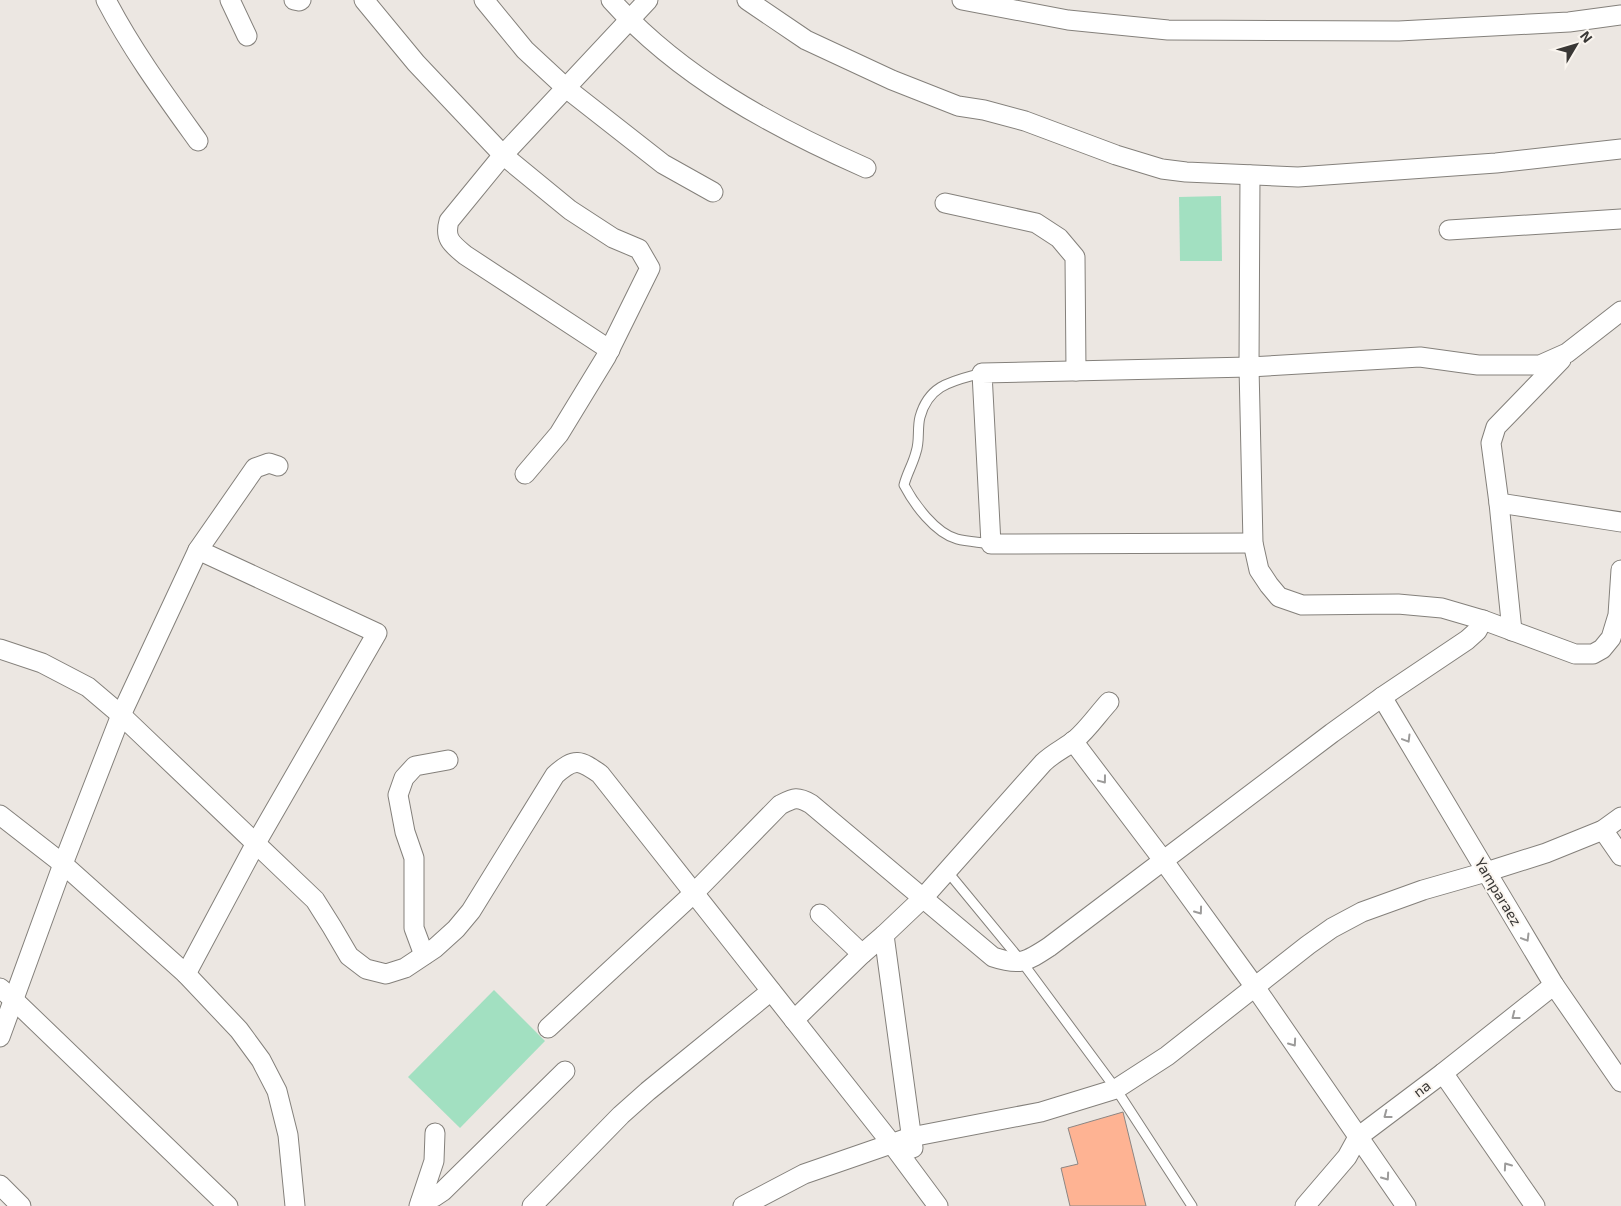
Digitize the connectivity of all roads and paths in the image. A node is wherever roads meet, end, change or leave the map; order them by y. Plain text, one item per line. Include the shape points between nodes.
1 (106, 0) edge
2 (230, 0) edge
3 (294, 0) edge
4 (300, 0) edge
5 (364, 0) edge
6 (484, 0) edge
7 (611, 0) edge
8 (648, 0) edge
9 (747, 0) edge
10 (962, 0) edge
11 (1621, 15) edge
12 (629, 20) junction
13 (247, 36) dead end
14 (566, 88) junction
15 (198, 141) dead end
16 (1621, 149) edge
17 (503, 155) junction
18 (866, 168) dead end
19 (1250, 175) junction
20 (714, 192) dead end
21 (945, 204) dead end
22 (1621, 219) edge
23 (1449, 230) dead end
24 (1621, 311) edge
25 (610, 350) junction
26 (1567, 353) junction
27 (1249, 367) junction
28 (1076, 371) junction
29 (982, 373) junction
30 (278, 466) dead end
31 (525, 474) dead end
32 (1499, 503) junction
33 (1621, 522) edge
34 (1254, 543) junction
35 (991, 544) junction
36 (198, 550) junction
37 (1621, 570) edge
38 (1483, 620) junction
39 (1512, 630) junction
40 (0, 649) edge
41 (1382, 697) junction
42 (1110, 702) dead end
43 (121, 715) junction
44 (1073, 741) junction
45 (448, 760) dead end
46 (0, 815) edge
47 (1621, 817) edge
48 (1603, 830) junction
49 (256, 843) junction
50 (1621, 856) edge
51 (1163, 860) junction
52 (63, 864) junction
53 (947, 871) junction
54 (1486, 872) junction
55 (694, 893) junction
56 (923, 898) junction
57 (820, 914) dead end
58 (884, 935) junction
59 (862, 954) junction
60 (424, 955) junction
61 (1022, 962) junction
62 (186, 974) junction
63 (1554, 986) junction
64 (1255, 987) junction
65 (771, 991) junction
66 (7, 994) edge
67 (794, 1020) junction
68 (548, 1028) dead end
69 (0, 1037) edge
70 (565, 1070) dead end
71 (1442, 1073) junction
72 (1621, 1082) edge
73 (1116, 1089) junction
74 (435, 1133) dead end
75 (1358, 1136) junction
76 (911, 1137) junction
77 (892, 1144) junction
78 (919, 1180) junction
79 (0, 1186) edge
80 (420, 1203) edge
81 (21, 1206) edge
82 (228, 1206) edge
83 (295, 1206) edge
84 (532, 1206) edge
85 (743, 1206) edge
86 (922, 1206) edge
87 (938, 1206) edge
88 (1192, 1206) edge
89 (1305, 1206) edge
90 (1406, 1206) edge
91 (1535, 1206) edge

1 - 15 street via 122,31
2 - 13 street
3 - 4 street
5 - 17 street via 416,63
6 - 14 street via 525,50
7 - 12 street
8 - 12 street
9 - 19 street via 806,40 958,106 1025,121 1116,155 1162,168
10 - 11 street via 1068,20 1168,30 1399,30 1569,22
12 - 14 street
12 - 18 street via 672,58 729,98 811,144
14 - 17 street
14 - 20 street via 663,164
16 - 19 street via 1496,163 1298,177
17 - 25 street via 570,210 613,238 639,249 650,268
17 - 25 street via 449,220 446,230 451,244
19 - 27 street
21 - 28 street via 1036,224 1065,244 1075,258
22 - 23 street
24 - 26 street
25 - 31 street via 559,434
26 - 27 street via 1540,365 1522,366 1478,365 1420,357
26 - 32 street via 1496,427 1491,443
27 - 28 street
27 - 34 street
28 - 29 street
29 - 35 street
29 - 35 lane via 946,383 929,396 919,418 916,452 904,485 912,500 936,527 955,539
30 - 36 street via 268,463 254,468
32 - 33 street
32 - 39 street
34 - 35 street
34 - 38 street via 1259,570 1269,585 1279,597 1302,605 1398,604 1442,608
36 - 43 street
36 - 49 street via 378,633
37 - 39 street via 1618,615 1611,638 1593,654 1575,654
38 - 39 street
38 - 41 street via 1467,640
40 - 43 street via 42,663 88,687
41 - 51 street
41 -> 54 street, Yamparaez
42 - 44 street
43 - 49 street
43 - 52 street
44 -> 51 street
44 - 53 street via 1043,763
45 - 60 street via 415,766 404,778 398,795 414,858 414,928
46 - 52 street
47 - 48 street
48 - 50 street
48 - 54 street
49 - 60 street via 315,900 349,956 366,968 386,974 404,968
49 - 62 street
51 - 61 street via 1049,947
51 -> 64 street
52 - 62 street
52 - 66 street
53 - 56 street
53 - 61 lane
54 -> 63 street, Yamparaez
54 - 64 street via 1362,912 1332,928
55 - 56 street via 780,805 801,798
55 - 60 street via 600,774 577,762 566,765 555,774 471,911 456,929
55 - 65 street
55 - 68 street
56 - 58 street
56 - 61 street via 993,957
57 - 59 street
58 - 59 street
58 - 76 street
59 - 67 street
61 - 73 lane
62 - 83 street via 239,1030 261,1060 277,1091 288,1135
63 -> 71 street, na
63 - 72 street, Yamparaez
64 - 73 street via 1167,1056
64 -> 75 street
65 - 67 street
65 - 84 street via 634,1103
66 - 69 street
66 - 82 street
67 - 77 street
70 - 80 street via 443,1191
71 -> 75 street, na
91 -> 71 street
73 - 76 street via 1041,1112
73 - 88 lane
74 - 80 street via 434,1161
75 - 89 street, na via 1346,1157
75 -> 90 street
76 - 77 street
76 - 78 street
77 - 78 street
77 - 85 street via 804,1174
78 - 86 street
78 - 87 street
79 - 81 street

